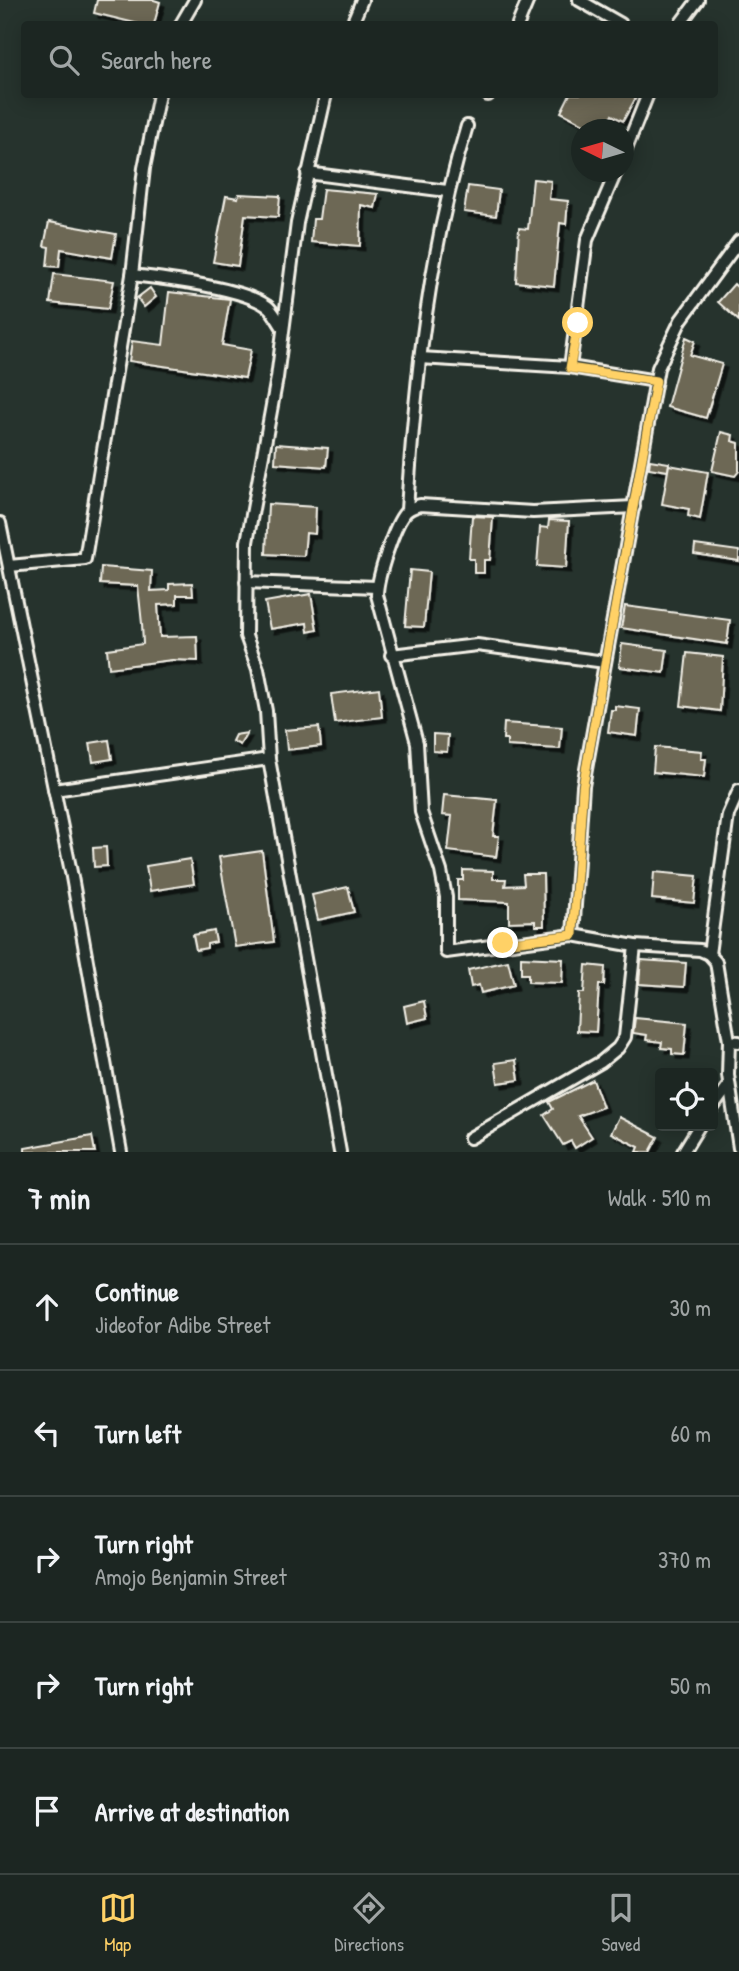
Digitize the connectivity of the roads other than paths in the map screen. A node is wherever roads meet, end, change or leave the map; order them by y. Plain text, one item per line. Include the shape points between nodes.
1 (195, 0) edge
2 (362, 0) edge
3 (528, 0) edge
4 (579, 0) edge
5 (698, 0) edge
6 (183, 21) edge
7 (353, 21) edge
8 (518, 21) edge
9 (616, 21) edge
10 (682, 21) edge
11 (158, 98) edge
12 (325, 98) edge
13 (646, 98) edge
14 (467, 126) dead end
15 (634, 129) edge
16 (307, 173) junction
17 (612, 182) edge
18 (447, 191) junction
19 (739, 242) edge
20 (132, 275) junction
21 (283, 328) junction
22 (420, 358) junction
23 (570, 368) junction
24 (656, 381) junction
25 (634, 507) junction
26 (407, 510) junction
27 (0, 523) edge
28 (9, 566) junction
29 (246, 582) junction
30 (377, 587) junction
31 (391, 656) junction
32 (606, 662) junction
33 (269, 759) junction
34 (54, 790) junction
35 (739, 790) edge
36 (573, 935) junction
37 (635, 946) junction
38 (709, 954) junction
39 (734, 1041) edge
40 (729, 1085) junction
41 (718, 1100) edge
42 (696, 1131) edge
43 (470, 1138) dead end
44 (739, 1148) edge
45 (121, 1152) edge
46 (340, 1152) edge
47 (683, 1152) edge

1 - 6 street
2 - 7 street
3 - 8 street
4 - 9 street
5 - 10 street
11 - 20 street via 144,168
12 - 16 street
13 - 15 street
14 - 18 street
16 - 18 street
16 - 21 street
17 - 23 street via 587,240
18 - 22 street
19 - 24 street via 681,320
20 - 21 street via 252,298 269,307
20 - 28 street via 85,559
21 - 29 street via 247,542
22 - 23 street
22 - 26 street
23 - 24 street
24 - 25 street
25 - 26 street via 533,512 420,505
25 - 32 street
26 - 30 street via 398,523
27 - 28 street
28 - 34 street
29 - 30 street
29 - 33 street via 246,636 266,710
30 - 31 street
31 - 32 street via 477,645
31 - 36 street via 411,713 421,812 441,871 448,919 446,952
32 - 36 street via 583,786
33 - 34 street
33 - 46 street
34 - 45 street
35 - 38 street via 728,815
36 - 37 street
37 - 38 street
37 - 43 street via 628,1024 618,1048
38 - 39 street via 719,972
39 - 40 street
40 - 41 street
40 - 44 street
42 - 47 street

